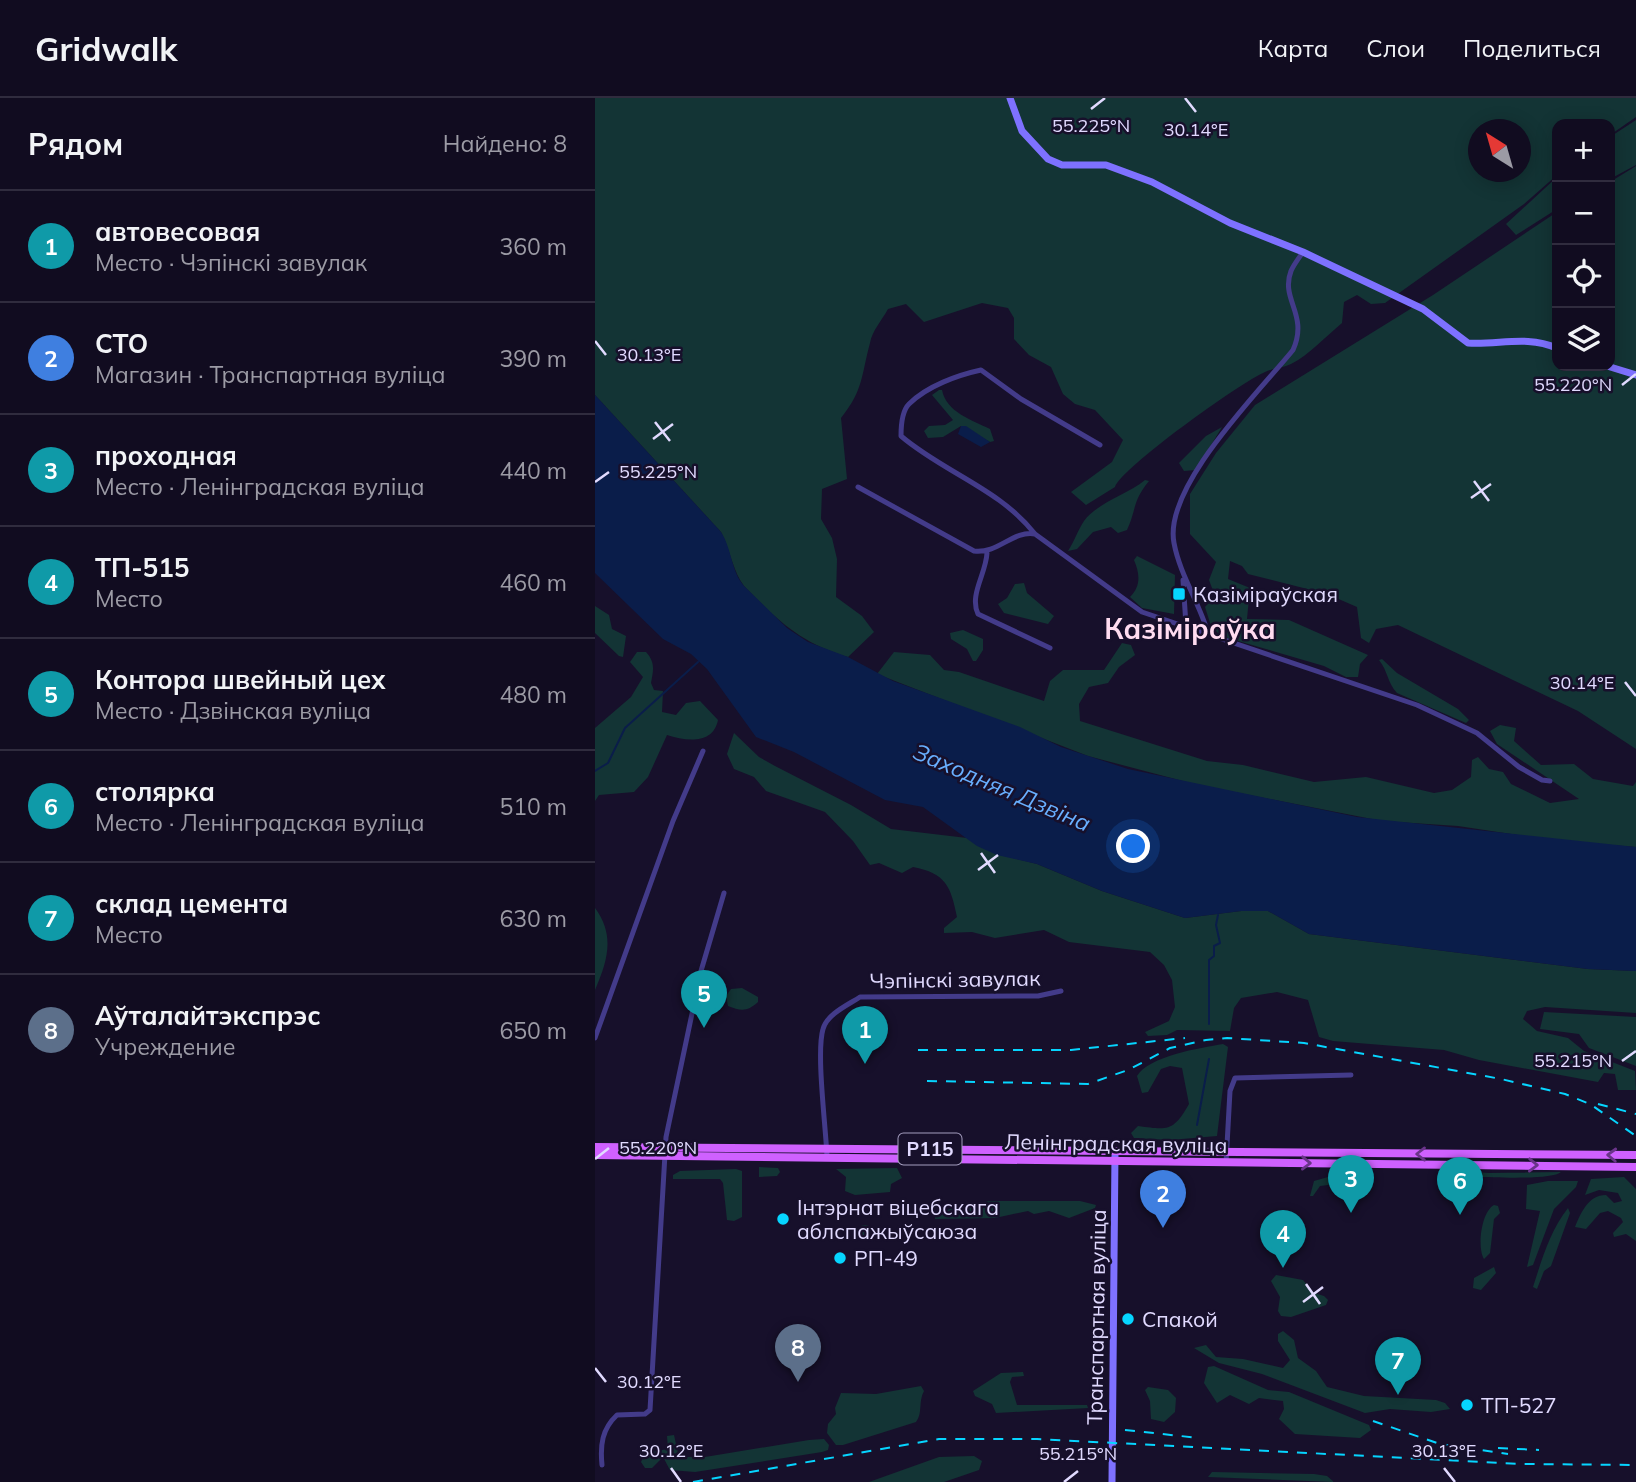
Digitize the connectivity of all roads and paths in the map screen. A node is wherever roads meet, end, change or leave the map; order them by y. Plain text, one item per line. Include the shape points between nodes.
1 (1010, 98) edge
2 (1303, 252) junction
3 (1552, 346) edge
4 (1615, 368) edge
5 (1636, 375) edge
6 (1100, 445) dead end
7 (858, 487) dead end
8 (1035, 534) junction
9 (987, 553) junction
10 (1183, 577) junction
11 (1186, 625) junction
12 (1207, 634) junction
13 (1050, 648) dead end
14 (703, 751) dead end
15 (1550, 780) dead end
16 (724, 893) dead end
17 (1061, 991) dead end
18 (595, 1038) edge
19 (1351, 1075) dead end
20 (595, 1147) edge
21 (666, 1152) junction
22 (827, 1153) junction
23 (1359, 1154) junction
24 (1587, 1154) junction
25 (595, 1155) edge
26 (1636, 1156) edge
27 (1115, 1157) junction
28 (1226, 1158) junction
29 (1359, 1164) junction
30 (1585, 1166) junction
31 (1636, 1167) edge
32 (603, 1465) dead end
33 (1112, 1482) edge

1 - 2 street via 1022,131 1048,159 1062,164 1106,165
2 - 3 street via 1423,309 1468,343 1515,340
2 - 10 street via 1291,271 1288,290 1301,334 1293,350 1215,443 1173,521
4 - 5 street
6 - 8 street via 981,370 960,375 907,405 901,436 1013,511
7 - 9 street via 974,551
8 - 9 street via 1026,532
8 - 11 street via 1142,612
9 - 13 street via 975,597 978,614
10 - 11 street
10 - 12 street via 1201,610
11 - 12 street
12 - 15 street via 1417,705 1477,733 1519,767
14 - 18 street
16 - 21 street via 693,1008
17 - 22 street, Чэпінскі завулак via 1038,996 860,997 837,1012 823,1028 821,1056
19 - 28 street via 1235,1079 1230,1091
20 - 21 main road, Ленінградская вуліца / Р115
21 - 22 main road, Ленінградская вуліца / Р115
21 - 25 main road, Ленінградская вуліца / Р115
21 - 32 street via 650,1410 617,1415 609,1423 604,1430
22 - 27 main road, Ленінградская вуліца / Р115
24 -> 23 main road, Ленінградская вуліца / Р115
23 - 28 main road, Ленінградская вуліца / Р115
23 - 29 street
26 -> 24 main road, Ленінградская вуліца / Р115
24 - 30 street
27 - 28 main road, Ленінградская вуліца / Р115
27 - 33 street, Транспартная вуліца
28 -> 29 main road, Ленінградская вуліца / Р115
29 -> 30 main road, Ленінградская вуліца / Р115
30 - 31 main road, Ленінградская вуліца / Р115

